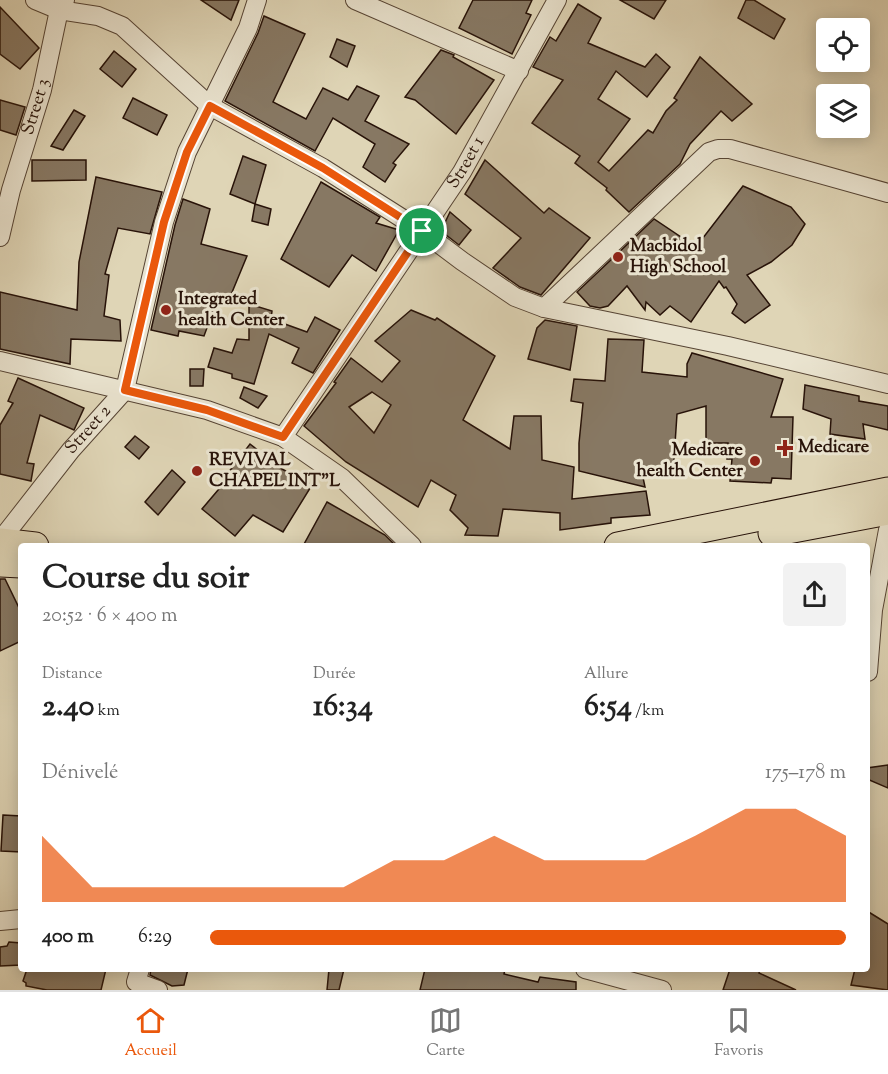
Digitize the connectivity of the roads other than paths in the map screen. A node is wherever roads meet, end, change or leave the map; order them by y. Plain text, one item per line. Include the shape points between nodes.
1 (35, 0) edge
2 (257, 0) edge
3 (355, 0) edge
4 (557, 0) edge
5 (62, 5) edge
6 (519, 71) junction
7 (210, 106) junction
8 (888, 193) edge
9 (422, 231) junction
10 (0, 237) edge
11 (544, 308) junction
12 (0, 361) edge
13 (888, 384) edge
14 (125, 390) junction
15 (283, 437) junction
16 (888, 491) edge
17 (888, 511) edge
18 (888, 530) edge
19 (0, 541) edge
20 (409, 543) edge
21 (633, 543) edge
22 (722, 543) edge
23 (18, 544) edge
24 (0, 563) edge
25 (18, 564) edge
26 (870, 647) edge
27 (18, 919) edge
28 (0, 921) edge
29 (596, 972) edge
30 (136, 980) edge
31 (158, 990) edge
32 (662, 990) edge

1 - 5 street
2 - 7 street, Street 2 via 248,28
3 - 6 street
4 - 6 street, Street 1
5 - 7 street via 122,26
5 - 10 street, Street 3
6 - 9 street, Street 1 via 462,172
7 - 9 street via 323,168
7 - 14 street, Street 2 via 187,152 164,222
8 - 11 street via 730,148 718,148 709,152
9 - 11 street via 515,297
9 - 15 street, Street 1
11 - 13 street
12 - 14 street
14 - 15 street via 207,410
14 - 19 street, Street 2 via 71,450
15 - 20 street via 342,478
16 - 21 highway
17 - 22 highway
18 - 26 street
19 - 23 highway
24 - 25 highway
27 - 28 street
29 - 32 street
30 - 31 street

